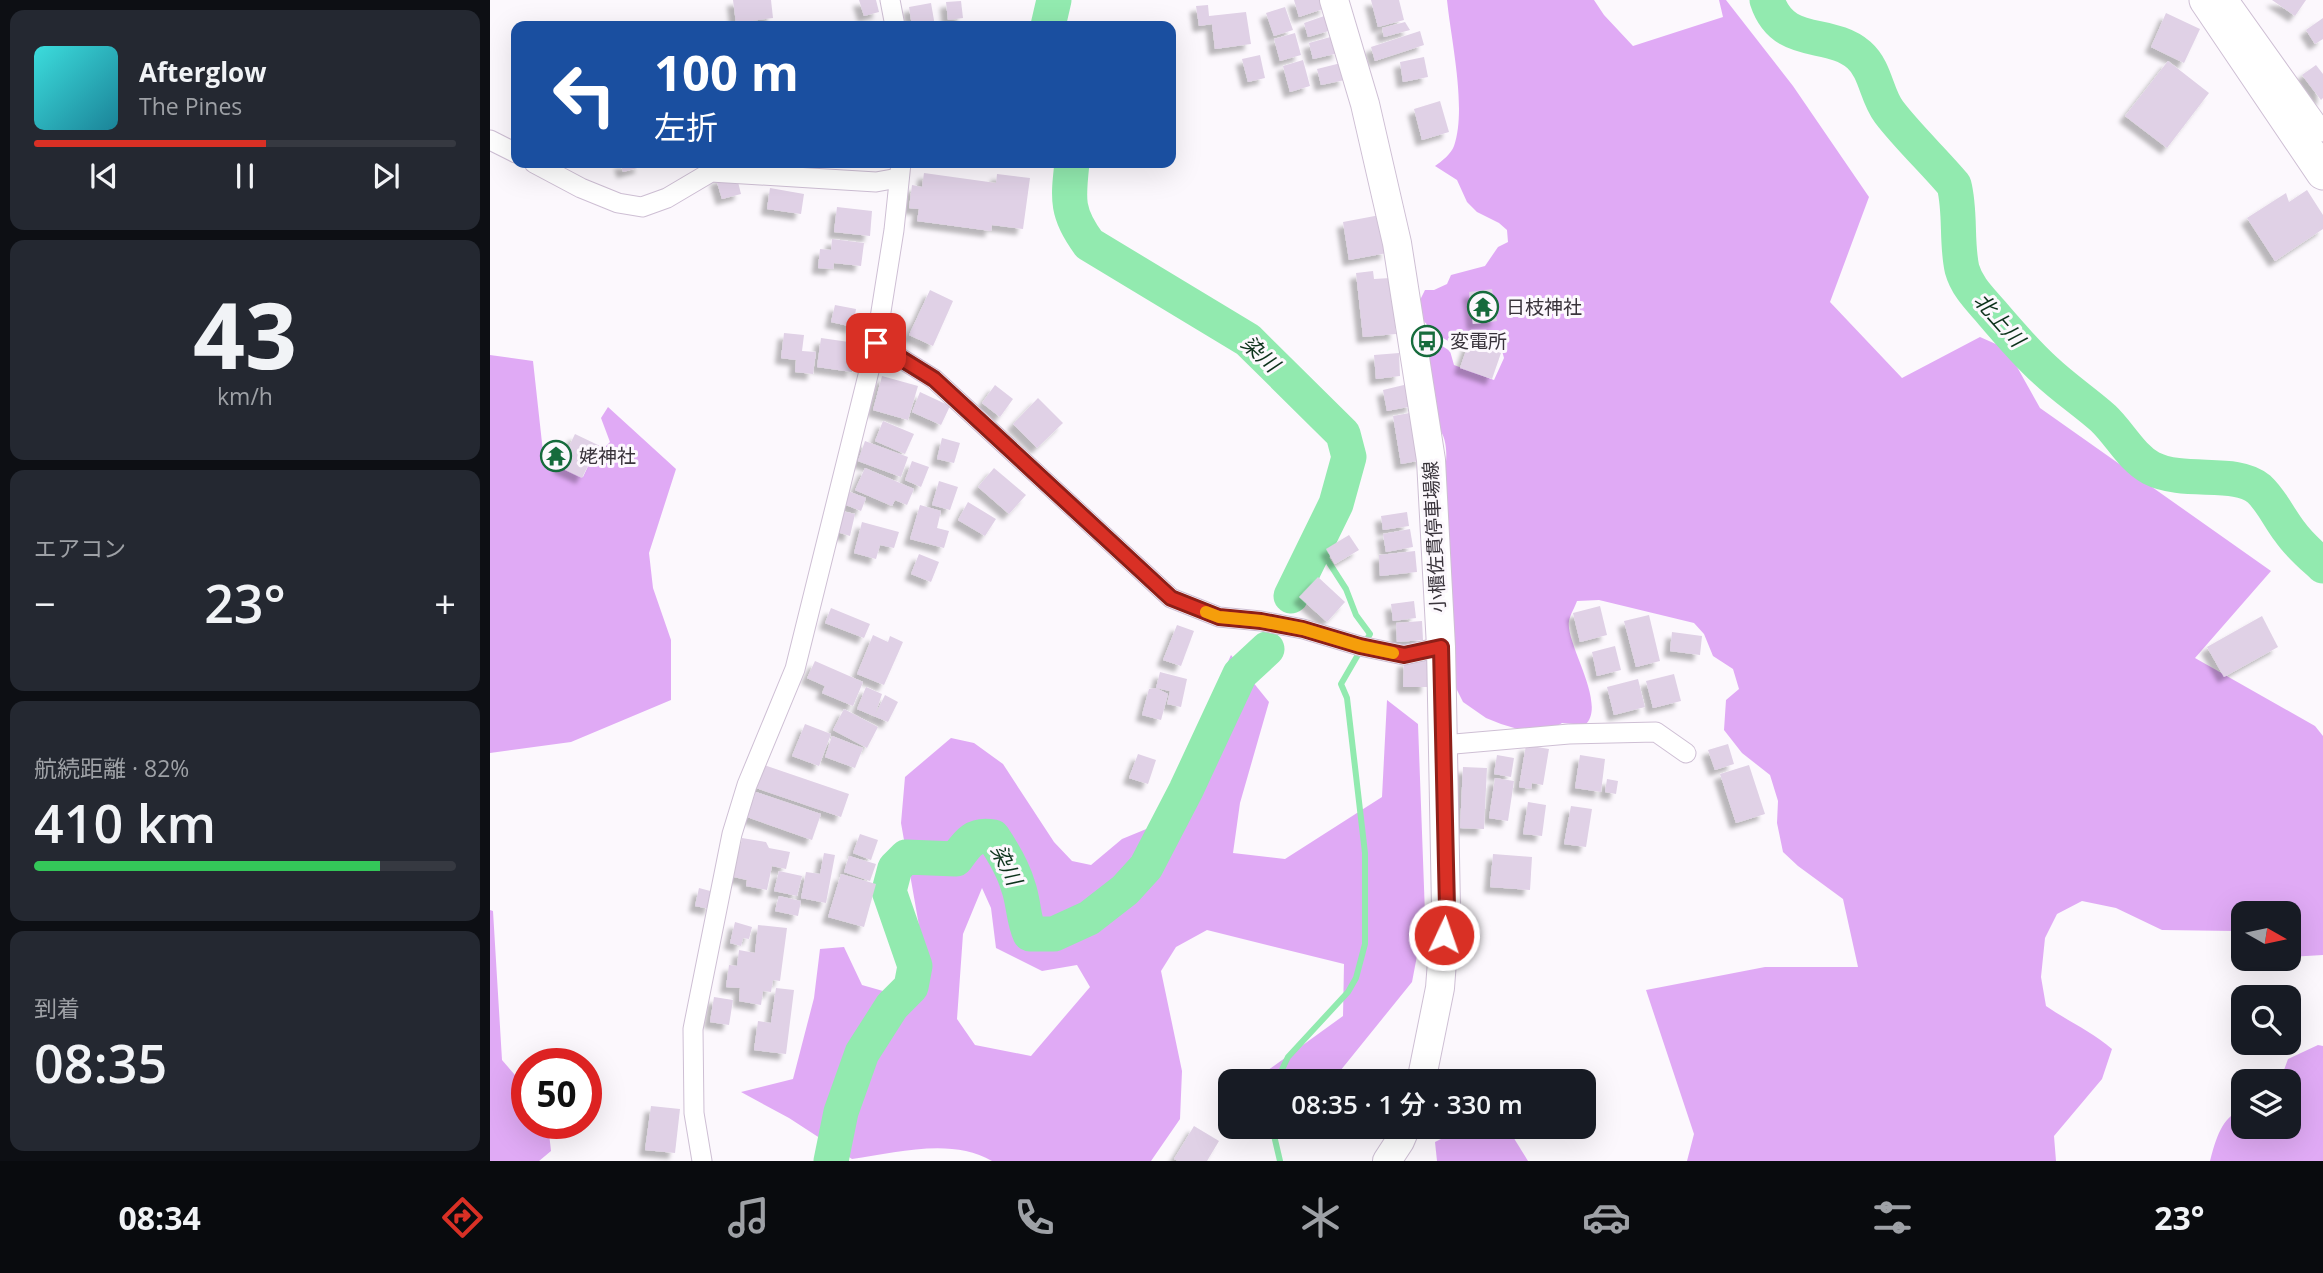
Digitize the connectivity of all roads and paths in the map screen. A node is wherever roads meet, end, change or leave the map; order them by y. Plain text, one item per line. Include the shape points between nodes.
1 (890, 0) edge
2 (1334, 0) edge
3 (2206, 0) edge
4 (2229, 0) edge
5 (894, 21) edge
6 (2323, 132) edge
7 (490, 140) edge
8 (511, 150) edge
9 (543, 168) edge
10 (899, 170) edge
11 (2322, 170) edge
12 (876, 343) junction
13 (1441, 647) junction
14 (1443, 745) junction
15 (1686, 753) dead end
16 (1424, 1069) edge
17 (702, 1161) edge

1 - 5 street
2 - 13 main road, 小櫃佐貫停車場線 via 1397,243 1431,460
3 - 11 highway
4 - 6 street
7 - 8 street
9 - 10 street via 580,188 642,207 711,172 876,182
10 - 12 street
12 - 13 street via 934,379 1171,598 1219,617 1303,629 1404,655
12 - 17 street via 795,668 751,772 732,834 693,1029 694,1113
13 - 14 main road, 小櫃佐貫停車場線
14 - 15 street via 1656,732
14 - 16 main road, 小櫃佐貫停車場線 via 1447,908 1440,988

